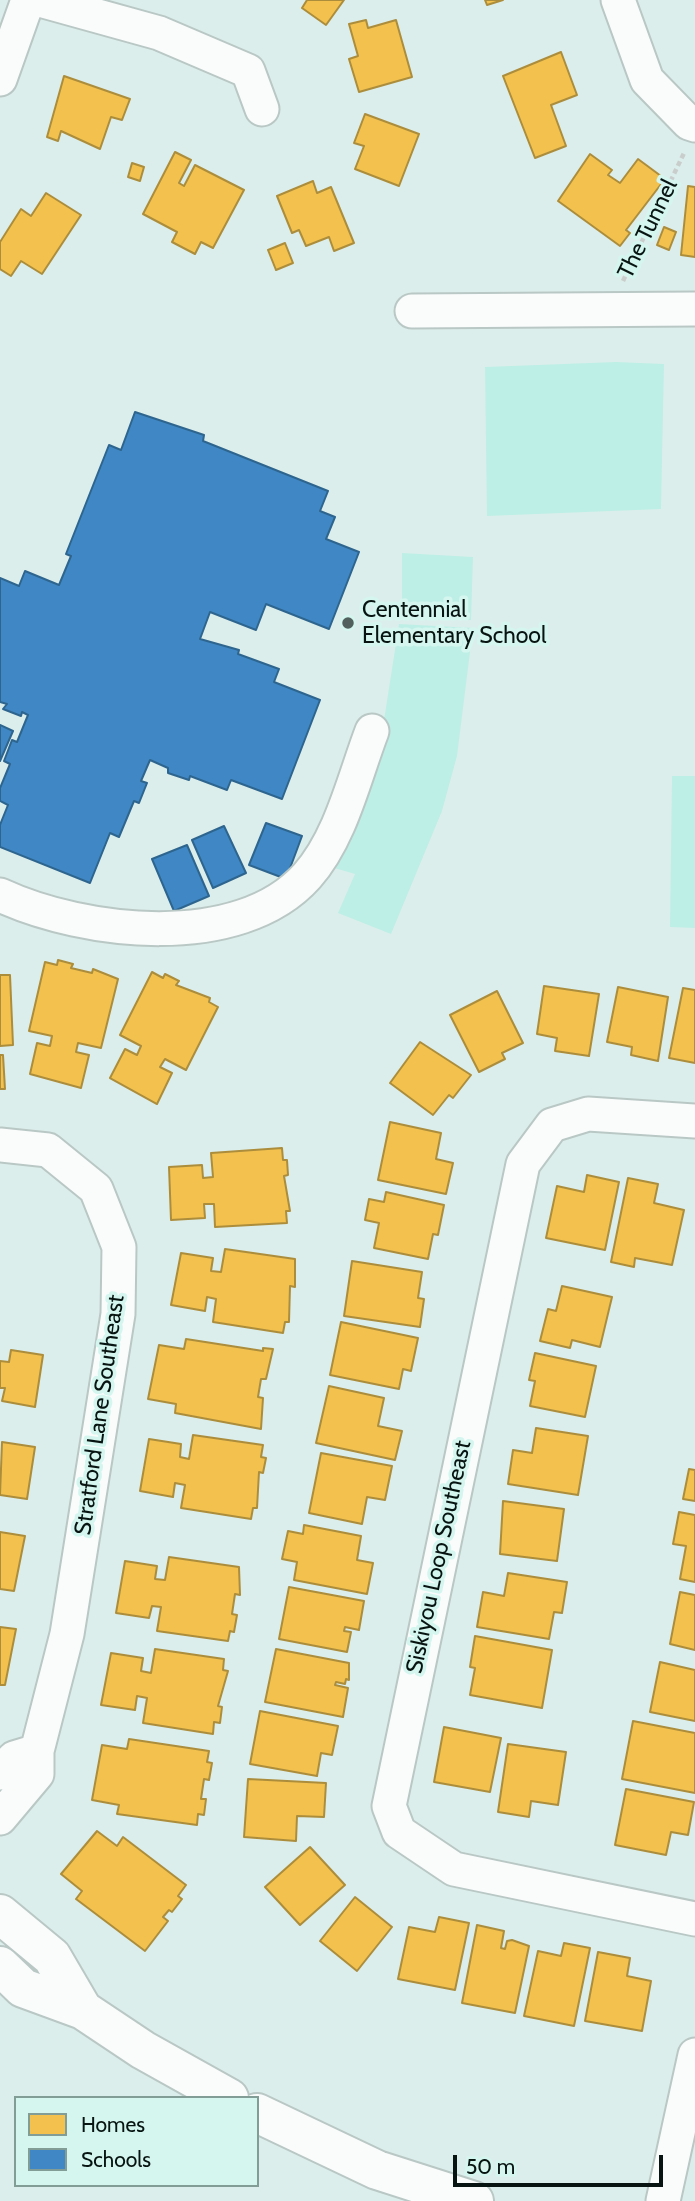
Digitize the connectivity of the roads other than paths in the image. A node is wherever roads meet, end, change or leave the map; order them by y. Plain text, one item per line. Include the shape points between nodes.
1 (28, 0) edge
2 (40, 0) edge
3 (618, 0) edge
4 (0, 79) edge
5 (262, 109) dead end
6 (691, 137) edge
7 (695, 309) edge
8 (412, 311) dead end
9 (372, 731) dead end
10 (0, 895) edge
11 (695, 1121) edge
12 (0, 1145) edge
13 (37, 1751) junction
14 (0, 1773) edge
15 (0, 1818) edge
16 (0, 1914) edge
17 (695, 1919) edge
18 (0, 1966) edge
19 (83, 2010) junction
20 (695, 2054) edge
21 (225, 2096) edge
22 (259, 2114) edge
23 (474, 2201) edge
24 (663, 2201) edge

1 - 4 street
2 - 5 street via 159,33 248,71
3 - 6 street via 647,80 689,123
7 - 8 street
9 - 10 street via 324,853 289,894 266,909 226,922 129,928 28,908
11 - 17 street, Siskiyou Loop Southeast via 588,1114 552,1125 523,1164 389,1807 399,1832 454,1869
12 - 13 street, Stratford Lane Southeast via 48,1150 96,1189 119,1247 118,1314 67,1634
13 - 14 street via 14,1758
13 - 15 street, Stratford Lane Southeast via 37,1774
16 - 19 main road via 52,1957
18 - 19 main road via 23,1989
19 - 21 main road
20 - 24 street
22 - 23 main road via 377,2171

